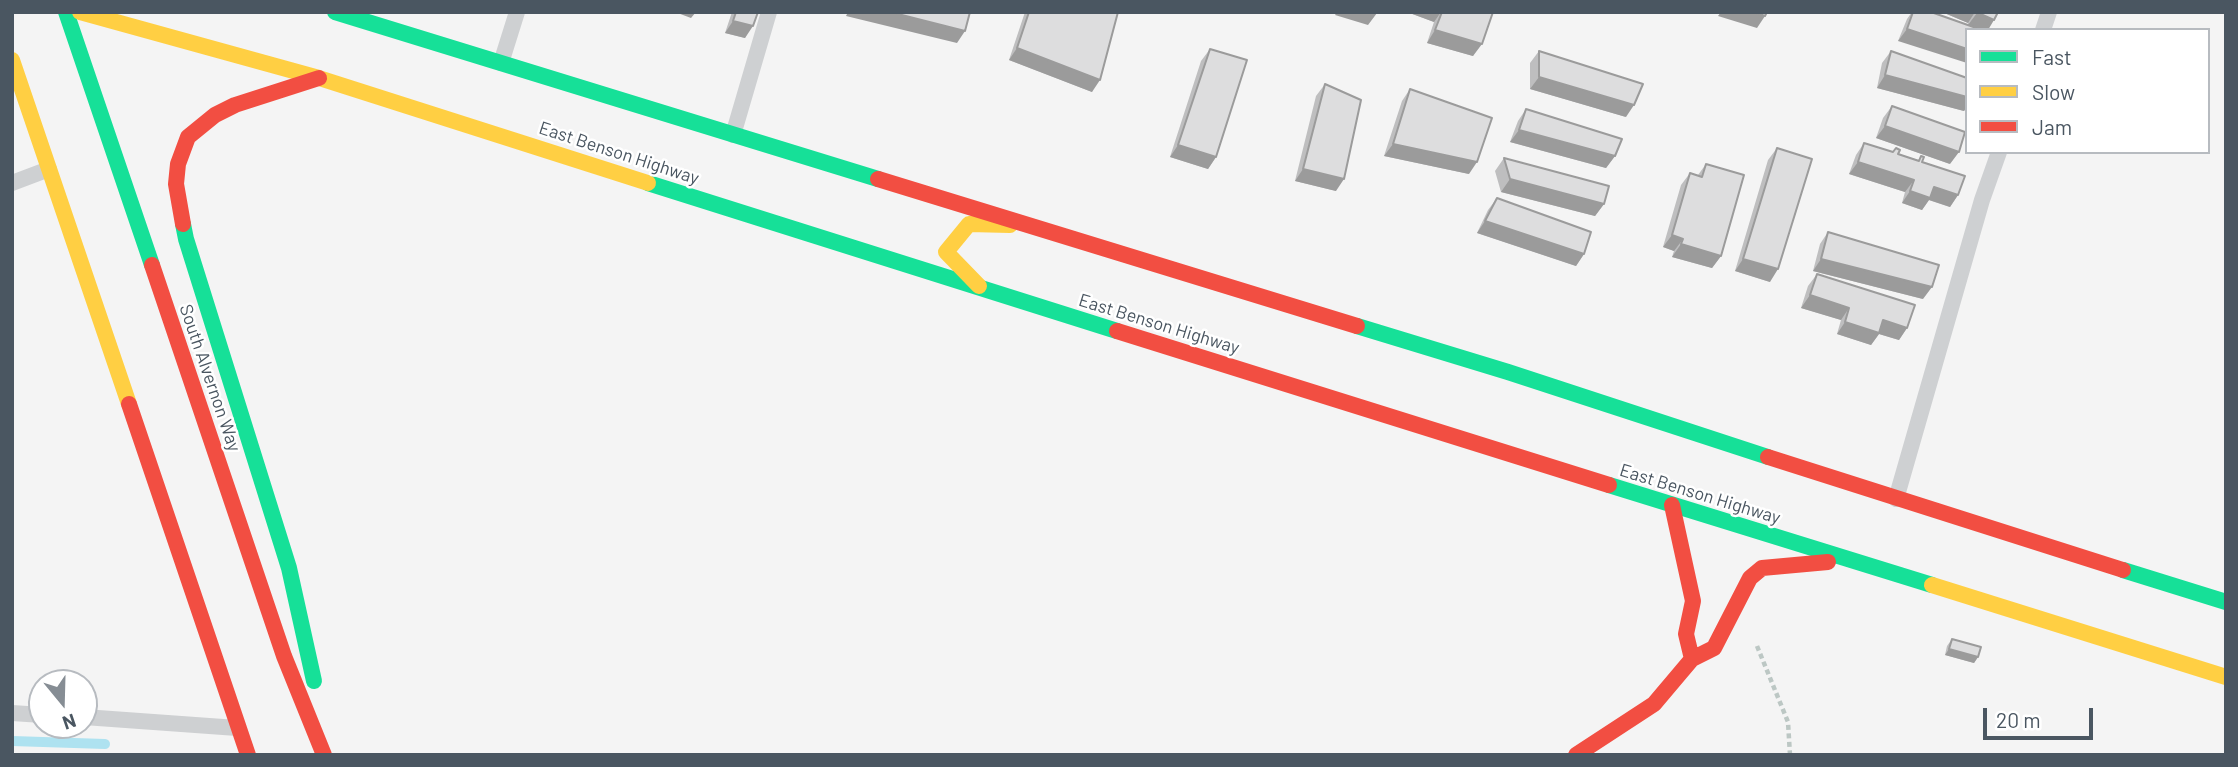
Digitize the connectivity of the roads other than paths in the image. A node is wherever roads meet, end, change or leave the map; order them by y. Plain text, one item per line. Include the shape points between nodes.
1 (66, 12) edge
2 (80, 12) edge
3 (335, 12) edge
4 (517, 12) edge
5 (769, 12) edge
6 (12, 60) edge
7 (501, 64) junction
8 (319, 78) junction
9 (733, 135) junction
10 (1998, 154) edge
11 (49, 169) junction
12 (12, 183) edge
13 (1033, 227) junction
14 (980, 288) junction
15 (1896, 499) junction
16 (1672, 505) junction
17 (1848, 560) junction
18 (2215, 582) dead end
19 (2183, 588) junction
20 (2226, 602) edge
21 (1692, 659) junction
22 (2226, 677) edge
23 (98, 719) edge
24 (240, 729) junction
25 (248, 755) edge
26 (324, 755) edge
27 (329, 755) edge
28 (1576, 755) edge

1 - 26 main road, South Alvernon Way via 284,656
2 - 8 main road, East Benson Highway
3 - 7 main road
4 - 7 lane
5 - 9 lane
6 - 11 main road
7 - 9 main road
8 - 14 main road, East Benson Highway
8 - 27 main road via 215,116 188,137 176,184 186,239 289,568
9 - 13 main road
10 - 15 lane
11 - 12 lane
11 - 24 main road
13 - 14 main road via 969,223 946,252
13 - 15 main road via 1495,368
14 - 16 main road, East Benson Highway
15 - 19 main road
16 - 17 main road, East Benson Highway
16 - 21 main road via 1693,601 1686,634
17 - 21 main road via 1762,568 1750,578 1714,648
17 - 22 main road, East Benson Highway
18 - 19 main road
19 - 20 main road
21 - 28 main road via 1654,704
23 - 24 lane
24 - 25 main road

